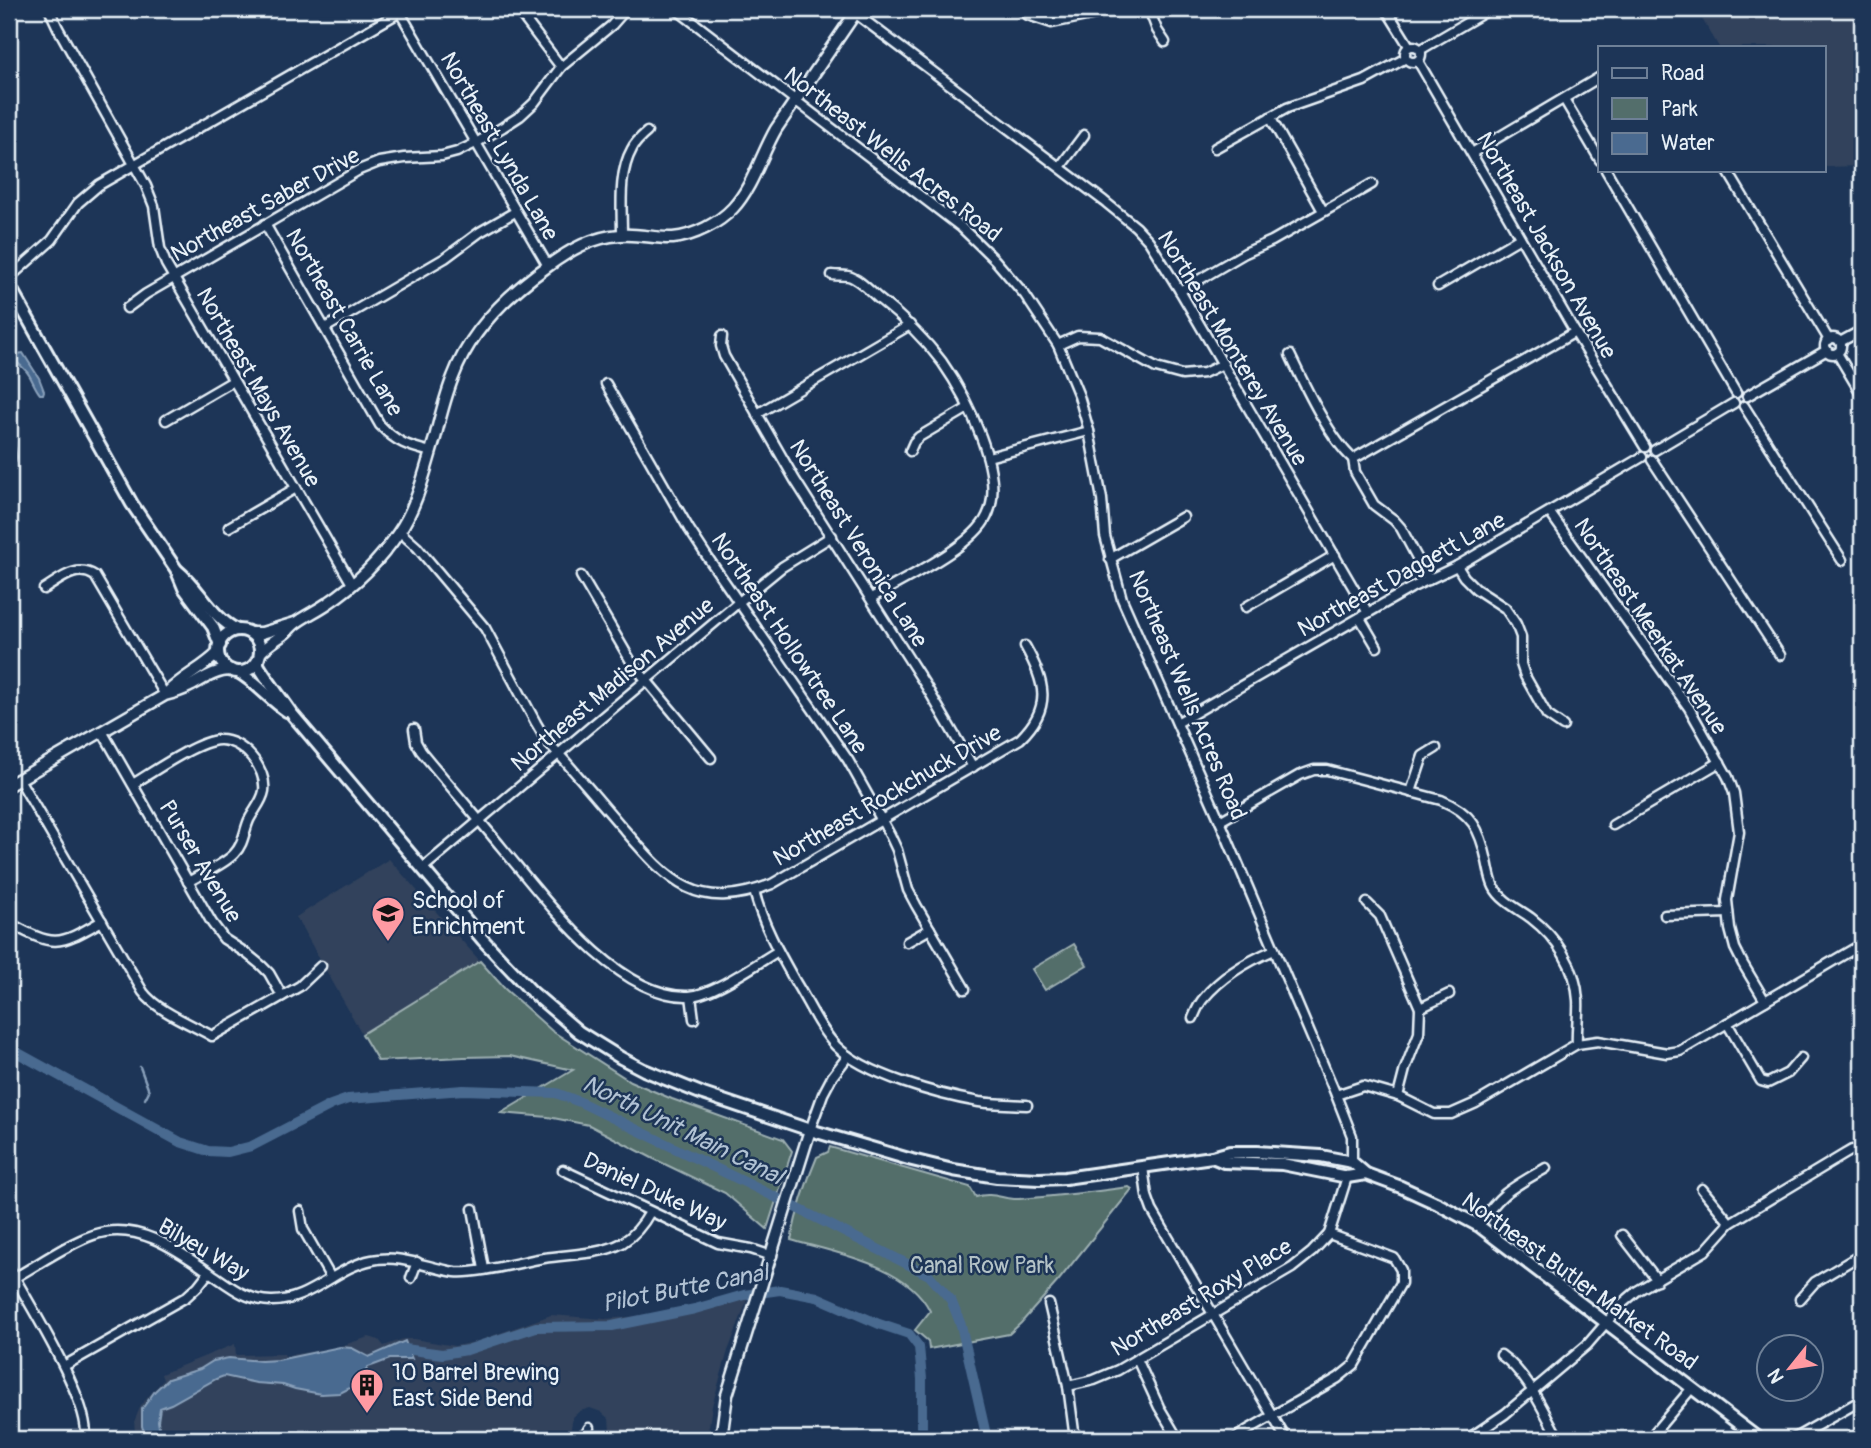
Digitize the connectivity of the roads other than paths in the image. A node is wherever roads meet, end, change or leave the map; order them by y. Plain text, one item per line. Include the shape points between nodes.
1 (49, 9) edge
2 (517, 9) edge
3 (626, 9) edge
4 (676, 9) edge
5 (1020, 9) edge
6 (1121, 9) edge
7 (1149, 9) edge
8 (1386, 9) edge
9 (1490, 9) edge
10 (399, 10) edge
11 (857, 11) edge
12 (1165, 42) dead end
13 (1409, 46) junction
14 (1420, 50) junction
15 (1406, 58) junction
16 (1418, 61) junction
17 (561, 67) junction
18 (1598, 78) edge
19 (1564, 99) junction
20 (794, 100) junction
21 (1270, 117) junction
22 (647, 132) dead end
23 (1084, 135) dead end
24 (476, 143) junction
25 (1215, 148) dead end
26 (1472, 153) junction
27 (1598, 157) edge
28 (135, 164) junction
29 (1059, 167) junction
30 (1606, 172) edge
31 (1728, 172) edge
32 (1372, 184) dead end
33 (1323, 211) junction
34 (515, 212) junction
35 (265, 225) junction
36 (622, 234) junction
37 (1520, 238) junction
38 (548, 266) junction
39 (832, 275) dead end
40 (9, 278) edge
41 (174, 278) junction
42 (9, 285) edge
43 (1438, 286) dead end
44 (1180, 291) junction
45 (127, 308) dead end
46 (910, 325) junction
47 (325, 328) junction
48 (1862, 330) edge
49 (1575, 331) junction
50 (722, 336) dead end
51 (1829, 340) junction
52 (1840, 342) junction
53 (1058, 345) junction
54 (1827, 350) junction
55 (1837, 353) junction
56 (1290, 355) dead end
57 (1223, 364) junction
58 (233, 381) junction
59 (606, 384) dead end
60 (1736, 393) junction
61 (1747, 396) junction
62 (1862, 396) edge
63 (1734, 403) junction
64 (1744, 406) junction
65 (968, 408) junction
66 (757, 414) junction
67 (166, 420) dead end
68 (1089, 431) junction
69 (9, 443) edge
70 (1644, 447) junction
71 (1656, 450) junction
72 (909, 451) dead end
73 (431, 452) junction
74 (988, 457) junction
75 (1642, 457) junction
76 (1353, 459) junction
77 (1652, 460) junction
78 (9, 465) edge
79 (296, 488) junction
80 (1550, 513) junction
81 (1183, 517) dead end
82 (229, 527) dead end
83 (400, 531) junction
84 (832, 536) junction
85 (1335, 555) junction
86 (1110, 559) junction
87 (1842, 560) dead end
88 (1457, 566) junction
89 (176, 569) junction
90 (581, 576) dead end
91 (1429, 580) junction
92 (352, 584) junction
93 (44, 589) dead end
94 (871, 598) junction
95 (739, 602) junction
96 (1245, 607) dead end
97 (1364, 615) junction
98 (296, 623) junction
99 (237, 630) junction
100 (250, 633) junction
101 (1025, 646) dead end
102 (1377, 647) dead end
103 (219, 649) junction
104 (1780, 655) dead end
105 (258, 658) junction
106 (234, 671) junction
107 (646, 681) junction
108 (165, 695) junction
109 (292, 714) junction
110 (1177, 723) junction
111 (1563, 726) dead end
112 (414, 729) dead end
113 (102, 731) junction
114 (1436, 748) dead end
115 (559, 753) junction
116 (711, 758) dead end
117 (1720, 762) junction
118 (973, 767) junction
119 (19, 779) junction
120 (133, 784) junction
121 (9, 785) edge
122 (1411, 792) junction
123 (883, 820) junction
124 (479, 821) junction
125 (1220, 821) junction
126 (1613, 825) dead end
127 (423, 867) junction
128 (188, 882) junction
129 (754, 891) junction
130 (1367, 903) dead end
131 (1728, 914) junction
132 (1665, 915) dead end
133 (102, 921) junction
134 (9, 923) edge
135 (930, 929) junction
136 (907, 942) dead end
137 (1862, 944) edge
138 (1274, 950) junction
139 (778, 951) junction
140 (321, 966) dead end
141 (965, 989) dead end
142 (1448, 995) dead end
143 (282, 996) junction
144 (691, 996) junction
145 (1765, 1001) junction
146 (1420, 1007) junction
147 (1193, 1018) dead end
148 (694, 1019) dead end
149 (1727, 1023) junction
150 (1577, 1044) junction
151 (848, 1056) junction
152 (1801, 1058) dead end
153 (1336, 1096) junction
154 (1398, 1096) junction
155 (1027, 1105) dead end
156 (810, 1130) junction
157 (1862, 1151) edge
158 (1212, 1157) junction
159 (1224, 1162) junction
160 (1352, 1162) junction
161 (1143, 1167) junction
162 (1546, 1168) dead end
163 (563, 1170) dead end
164 (1366, 1174) junction
165 (1347, 1177) junction
166 (1702, 1189) dead end
167 (473, 1209) dead end
168 (300, 1211) dead end
169 (650, 1212) junction
170 (1730, 1223) junction
171 (1479, 1227) junction
172 (1329, 1234) junction
173 (1622, 1234) dead end
174 (1862, 1254) edge
175 (772, 1256) junction
176 (417, 1262) junction
177 (9, 1268) edge
178 (484, 1269) junction
179 (209, 1272) junction
180 (14, 1278) junction
181 (331, 1278) junction
182 (411, 1278) dead end
183 (1657, 1280) junction
184 (1800, 1299) dead end
185 (1049, 1304) dead end
186 (1213, 1314) junction
187 (1606, 1323) junction
188 (1501, 1355) dead end
189 (1137, 1359) junction
190 (64, 1367) junction
191 (1068, 1386) junction
192 (1691, 1388) junction
193 (1532, 1392) junction
194 (1860, 1401) dead end
195 (1272, 1416) junction
196 (589, 1428) dead end
197 (85, 1439) edge
198 (583, 1439) edge
199 (721, 1439) edge
200 (1075, 1439) edge
201 (1178, 1439) edge
202 (1235, 1439) edge
203 (1286, 1439) edge
204 (1468, 1439) edge
205 (1559, 1439) edge
206 (1649, 1439) edge
207 (1759, 1439) edge
208 (1793, 1439) edge

1 - 28 street, Northeast Mays Avenue
2 - 17 street
3 - 17 street, Northeast Saber Drive
4 - 20 street, Northeast Wells Acres Road
5 - 6 street via 1052,23
7 - 12 street
8 - 13 street
9 - 14 street
10 - 24 street, Northeast Lynda Lane
10 - 28 street
11 - 20 street
11 - 29 street, Northeast Monterey Avenue
13 - 14 street
13 - 15 street
14 - 16 street
15 - 16 street
15 - 21 street via 1364,81
16 - 26 street, Northeast Jackson Avenue
17 - 24 street, Northeast Saber Drive via 520,116
18 - 19 street
19 - 26 street
19 - 27 street
20 - 36 street via 732,209 694,233 673,238
20 - 53 street, Northeast Wells Acres Road via 961,227 1025,295
21 - 25 street
21 - 33 street
22 - 36 street via 626,163
23 - 29 street
24 - 34 street, Northeast Lynda Lane
24 - 35 street, Northeast Saber Drive via 442,156 379,162
26 - 37 street, Northeast Jackson Avenue
28 - 40 street via 78,203 52,240
28 - 41 street, Northeast Mays Avenue via 154,206 160,248
29 - 44 street, Northeast Monterey Avenue via 1136,227 1161,257
30 - 60 street
31 - 51 street
32 - 33 street
33 - 44 street
34 - 38 street, Northeast Lynda Lane
34 - 47 street
35 - 41 street, Northeast Saber Drive
35 - 47 street, Northeast Carrie Lane
36 - 38 street via 595,239
37 - 43 street
37 - 49 street, Northeast Jackson Avenue
38 - 73 street via 497,309 467,348 453,376
39 - 46 street via 850,276
41 - 45 street, Northeast Saber Drive
41 - 58 street, Northeast Mays Avenue
42 - 89 main road via 132,504
44 - 57 street, Northeast Monterey Avenue
46 - 65 street via 942,362
46 - 66 street
47 - 73 street, Northeast Carrie Lane via 380,425 405,446
48 - 52 street
49 - 70 street, Northeast Jackson Avenue
49 - 76 street
50 - 66 street, Northeast Veronica Lane via 724,356
51 - 52 street
51 - 54 street
52 - 55 street
53 - 57 street via 1078,336 1100,337 1156,368 1182,375 1204,373
53 - 68 street, Northeast Wells Acres Road
54 - 55 street
54 - 61 street
55 - 62 street
56 - 76 street via 1336,439
57 - 85 street, Northeast Monterey Avenue
58 - 67 street
58 - 79 street, Northeast Mays Avenue
59 - 95 street, Northeast Hollowtree Lane via 689,529
60 - 61 street
60 - 63 street
61 - 64 street
63 - 64 street
63 - 71 street
64 - 87 street
65 - 72 street via 919,437
65 - 74 street
66 - 84 street, Northeast Veronica Lane
68 - 74 street
68 - 86 street, Northeast Wells Acres Road
69 - 78 street
70 - 71 street
70 - 75 street
71 - 77 street
73 - 83 street via 423,483
74 - 94 street via 993,496 981,528 955,549
75 - 77 street
75 - 80 street, Northeast Daggett Lane
76 - 91 street via 1355,472 1374,505 1401,528
77 - 104 street
79 - 82 street
79 - 92 street, Northeast Mays Avenue
80 - 88 street, Northeast Daggett Lane
80 - 117 street, Northeast Meerkat Avenue via 1689,708
81 - 86 street
83 - 92 street
83 - 115 street, Northeast Rockchuck Drive via 485,628 546,740
84 - 94 street, Northeast Veronica Lane
84 - 95 street, Northeast Madison Avenue via 782,567
85 - 96 street
85 - 97 street, Northeast Monterey Avenue
86 - 110 street, Northeast Wells Acres Road via 1122,599
88 - 91 street, Northeast Daggett Lane
88 - 111 street via 1476,589 1505,608 1516,624 1525,676 1547,715
89 - 99 main road via 222,621
89 - 103 main road via 213,628
90 - 107 street
91 - 97 street, Northeast Daggett Lane
92 - 98 street
93 - 108 street via 76,571 96,576
94 - 118 street, Northeast Veronica Lane
95 - 107 street, Northeast Madison Avenue
95 - 123 street, Northeast Hollowtree Lane via 831,734
97 - 102 street, Northeast Monterey Avenue
97 - 110 street, Northeast Daggett Lane
98 - 100 street
98 - 105 street
99 - 100 main road
99 - 103 main road via 225,636
100 - 105 main road via 258,642
101 - 118 street, Northeast Rockchuck Drive via 1042,685 1039,714 1020,738
103 - 106 main road via 221,662
103 - 108 street via 206,665
105 - 106 main road via 250,669
105 - 109 main road via 263,675
106 - 108 street via 223,670
106 - 109 main road
107 - 115 street, Northeast Madison Avenue
107 - 116 street
108 - 113 street
109 - 127 main road
110 - 125 street, Northeast Wells Acres Road
112 - 124 street via 421,751
113 - 119 street
113 - 120 street, Purser Avenue
114 - 122 street via 1423,756
115 - 124 street, Northeast Madison Avenue
115 - 129 street, Northeast Rockchuck Drive via 652,863 673,881 714,895
117 - 126 street
117 - 131 street, Northeast Meerkat Avenue via 1734,793 1739,832
118 - 123 street, Northeast Rockchuck Drive
119 - 121 street
119 - 133 street
120 - 128 street, Purser Avenue
120 - 128 street via 198,746 218,740 235,743 259,768 264,794 242,843 233,855
122 - 125 street via 1314,770
122 - 150 street via 1459,808 1473,822 1483,840 1494,888 1532,918 1562,951 1574,977 1578,1001
123 - 129 street, Northeast Rockchuck Drive
123 - 135 street, Northeast Hollowtree Lane via 908,890
124 - 127 street, Northeast Madison Avenue
124 - 144 street via 563,920 610,963 648,988
125 - 138 street, Northeast Wells Acres Road
127 - 156 main road via 531,991 602,1047 671,1083
128 - 143 street, Purser Avenue via 224,939 256,959
129 - 139 street
130 - 146 street via 1380,916
131 - 132 street
131 - 145 street, Northeast Meerkat Avenue via 1735,948
133 - 134 street via 58,941
133 - 143 street via 147,998 212,1036
135 - 136 street
135 - 141 street, Northeast Hollowtree Lane
137 - 145 street
138 - 147 street via 1232,972 1202,999
138 - 153 street, Northeast Wells Acres Road
139 - 144 street via 721,985
139 - 151 street via 824,1030
140 - 143 street
142 - 146 street
144 - 148 street
145 - 149 street
146 - 154 street via 1419,1033
149 - 150 street via 1681,1051 1667,1053 1598,1041
149 - 152 street via 1761,1081 1768,1083 1788,1073
150 - 154 street via 1451,1114 1434,1114
151 - 155 street via 868,1069 939,1092 979,1102
151 - 156 street via 823,1094
153 - 154 street via 1363,1086
153 - 160 street, Northeast Wells Acres Road via 1352,1136
156 - 161 main road via 912,1160 997,1177 1065,1178
156 - 175 street
157 - 170 street via 1852,1150
158 - 159 main road, Northeast Butler Market Road
158 - 160 main road via 1257,1152
158 - 161 main road
159 - 160 main road via 1285,1158 1337,1166
159 - 165 main road, Northeast Butler Market Road via 1282,1164
160 - 164 main road, Northeast Butler Market Road
160 - 165 street, Northeast Wells Acres Road
161 - 186 street via 1152,1210
162 - 171 street via 1502,1196
163 - 169 street, Daniel Duke Way
164 - 165 main road, Northeast Butler Market Road
164 - 171 main road, Northeast Butler Market Road via 1401,1186
165 - 172 street, Northeast Roxy Place
166 - 170 street
167 - 178 street
168 - 181 street via 303,1229
169 - 175 street, Daniel Duke Way via 718,1243
169 - 178 street, Bilyeu Way via 633,1235 604,1250
170 - 183 street via 1704,1251
171 - 187 main road, Northeast Butler Market Road
172 - 186 street, Northeast Roxy Place via 1292,1268
172 - 195 street via 1394,1258 1401,1269 1401,1283 1353,1365
173 - 183 street
174 - 184 street via 1815,1282
175 - 199 street via 727,1395
176 - 178 street, Bilyeu Way via 455,1272
176 - 181 street, Bilyeu Way via 376,1259
176 - 182 street
177 - 180 street
179 - 180 street, Bilyeu Way via 152,1238 113,1230 81,1240
179 - 181 street, Bilyeu Way via 250,1298 269,1301 297,1297
179 - 190 street via 186,1297
180 - 190 street
183 - 187 street via 1624,1301
185 - 191 street
186 - 189 street, Northeast Roxy Place
186 - 195 street
187 - 192 main road, Northeast Butler Market Road
187 - 193 street
188 - 193 street
189 - 191 street, Northeast Roxy Place via 1094,1380
189 - 201 street
190 - 197 street via 84,1417
191 - 200 street
192 - 206 street
192 - 207 main road, Northeast Butler Market Road
193 - 204 street
193 - 205 street
194 - 208 street
195 - 202 street
195 - 203 street
196 - 198 street

